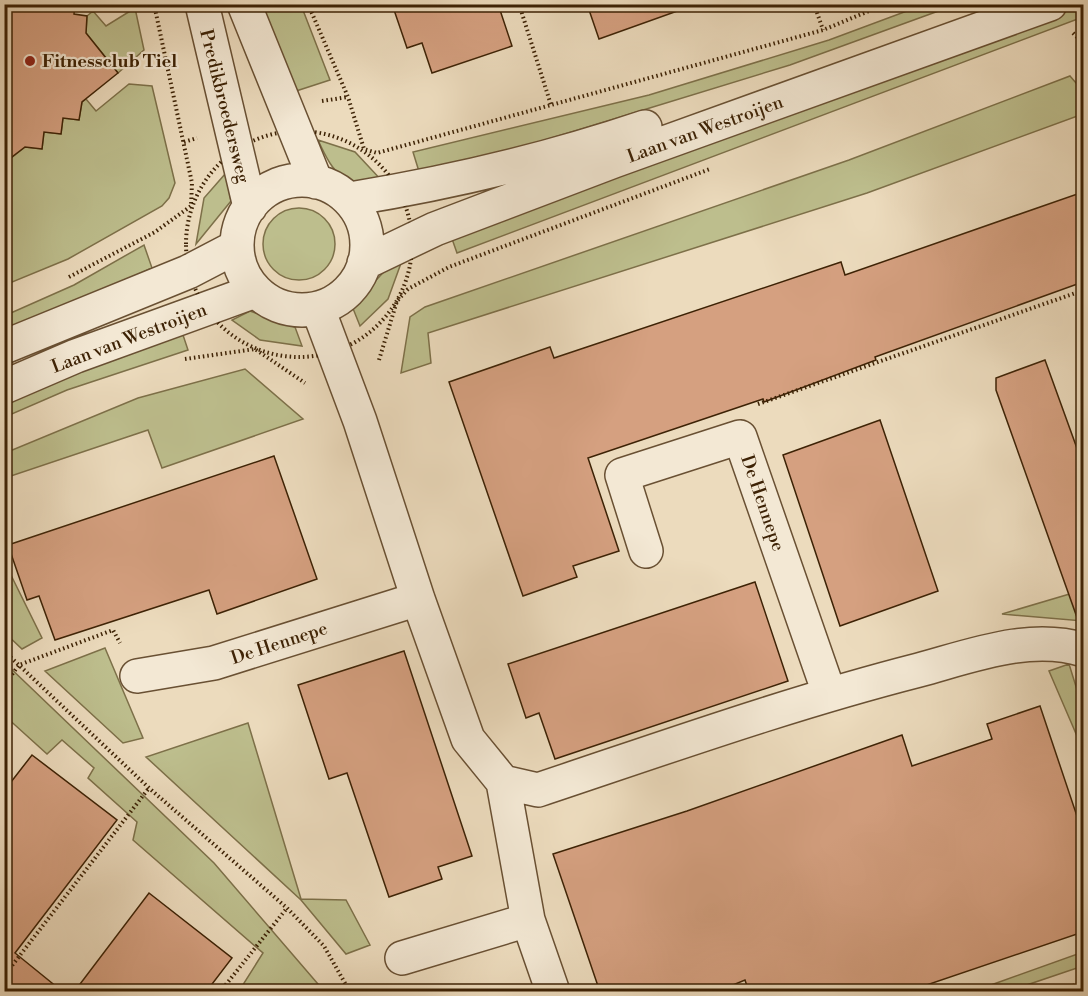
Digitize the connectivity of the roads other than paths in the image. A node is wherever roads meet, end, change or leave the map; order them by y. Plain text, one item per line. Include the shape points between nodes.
1 (202, 4) edge
2 (244, 4) edge
3 (986, 4) edge
4 (1050, 4) edge
5 (316, 182) junction
6 (350, 199) junction
7 (250, 207) junction
8 (236, 247) junction
9 (364, 263) junction
10 (255, 291) junction
11 (318, 309) junction
12 (4, 347) edge
13 (4, 387) edge
14 (646, 551) dead end
15 (418, 599) junction
16 (1083, 650) edge
17 (137, 675) road end
18 (830, 693) junction
19 (503, 782) junction
20 (528, 920) junction
21 (402, 958) dead end
22 (553, 992) edge

1 - 7 street, Predikbroedersweg
2 - 5 street
3 - 6 street, Laan van Westroijen via 835,62 606,140 399,191
4 - 9 street, Laan van Westroijen via 614,161 412,240
5 - 6 street
5 - 7 street via 303,179 277,185 255,199
6 - 9 street via 364,222 368,249
7 - 8 street via 241,221
8 - 10 street via 243,274
8 - 12 street, Laan van Westroijen via 188,272
9 - 11 street via 361,276 343,297
10 - 11 street via 274,304 295,310
10 - 13 street, Laan van Westroijen via 76,356
11 - 15 street via 360,421
14 - 18 street, De Hennepe via 622,475 740,437
15 - 17 street, De Hennepe via 214,663
15 - 19 street via 468,739
16 - 18 street via 1069,645 1014,645
18 - 19 street via 538,790
19 - 20 street
20 - 21 street
20 - 22 street

